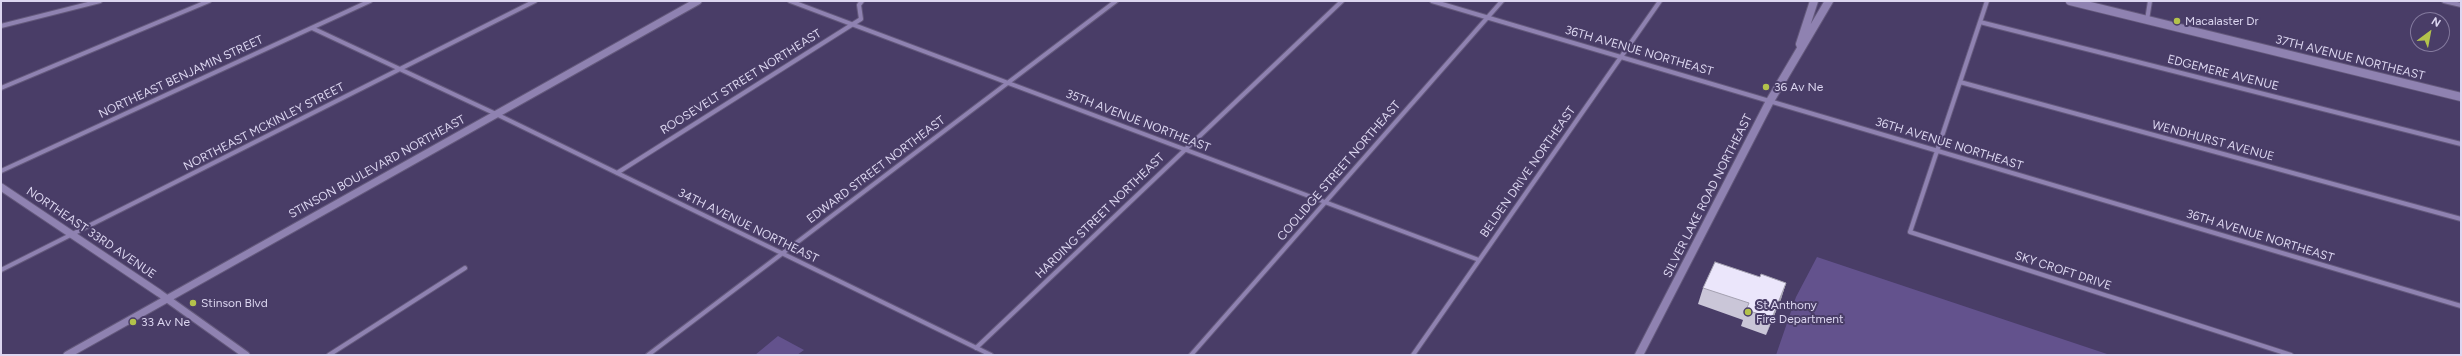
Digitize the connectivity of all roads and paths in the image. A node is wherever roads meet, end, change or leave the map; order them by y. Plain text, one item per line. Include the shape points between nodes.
1 (100, 1) edge
2 (209, 1) edge
3 (370, 1) edge
4 (535, 1) edge
5 (698, 1) edge
6 (790, 1) edge
7 (862, 1) edge
8 (1116, 1) edge
9 (1342, 1) edge
10 (1432, 1) edge
11 (1502, 1) edge
12 (1660, 1) edge
13 (1814, 1) edge
14 (1830, 1) edge
15 (1987, 1) edge
16 (2070, 1) edge
17 (2150, 1) edge
18 (2444, 1) edge
19 (2461, 5) edge
20 (1487, 17) junction
21 (2147, 20) junction
22 (1980, 22) junction
23 (852, 24) junction
24 (1, 26) edge
25 (312, 28) junction
26 (1799, 49) junction
27 (1621, 57) junction
28 (400, 69) junction
29 (1960, 82) junction
30 (1007, 83) junction
31 (1, 88) edge
32 (2461, 97) edge
33 (1770, 101) junction
34 (496, 114) junction
35 (2461, 144) edge
36 (1185, 149) junction
37 (1937, 150) junction
38 (1, 171) edge
39 (617, 173) junction
40 (1, 187) edge
41 (1325, 202) junction
42 (2461, 219) edge
43 (72, 235) junction
44 (782, 253) junction
45 (1479, 260) junction
46 (465, 268) dead end
47 (1, 270) edge
48 (168, 299) junction
49 (2461, 306) edge
50 (976, 348) junction
51 (67, 355) edge
52 (246, 355) edge
53 (329, 355) edge
54 (648, 355) edge
55 (991, 355) edge
56 (1191, 355) edge
57 (1413, 355) edge
58 (1639, 355) edge
59 (2291, 355) edge

1 - 24 street
2 - 31 street
3 - 25 street, NORTHEAST BENJAMIN STREET
4 - 28 street, NORTHEAST MCKINLEY STREET
5 - 34 street, STINSON BOULEVARD NORTHEAST
6 - 23 street, 35TH AVENUE NORTHEAST
7 - 23 street via 859,5 861,19
8 - 30 street, EDWARD STREET NORTHEAST
9 - 36 street, HARDING STREET NORTHEAST
10 - 20 street, 36TH AVENUE NORTHEAST
11 - 20 street, COOLIDGE STREET NORTHEAST
12 - 27 street, BELDEN DRIVE NORTHEAST
13 - 26 main road, SILVER LAKE ROAD NORTHEAST
14 - 26 main road, SILVER LAKE ROAD NORTHEAST
15 - 22 street
16 - 21 main road, 37TH AVENUE NORTHEAST
17 - 21 street
18 - 19 street
20 - 27 street, 36TH AVENUE NORTHEAST
20 - 41 street, COOLIDGE STREET NORTHEAST
21 - 32 main road, 37TH AVENUE NORTHEAST
22 - 29 street
22 - 35 street, EDGEMERE AVENUE
23 - 30 street, 35TH AVENUE NORTHEAST
23 - 39 street, ROOSEVELT STREET NORTHEAST
25 - 28 street, 34TH AVENUE NORTHEAST
25 - 38 street, NORTHEAST BENJAMIN STREET
26 - 33 main road, SILVER LAKE ROAD NORTHEAST
27 - 33 street, 36TH AVENUE NORTHEAST
27 - 45 street, BELDEN DRIVE NORTHEAST
28 - 34 street, 34TH AVENUE NORTHEAST
28 - 43 street, NORTHEAST MCKINLEY STREET
29 - 37 street
29 - 42 street, WENDHURST AVENUE
30 - 36 street, 35TH AVENUE NORTHEAST
30 - 44 street, EDWARD STREET NORTHEAST
33 - 37 street, 36TH AVENUE NORTHEAST
33 - 58 main road, SILVER LAKE ROAD NORTHEAST
34 - 39 street, 34TH AVENUE NORTHEAST
34 - 48 street, STINSON BOULEVARD NORTHEAST
36 - 41 street, 35TH AVENUE NORTHEAST
36 - 50 street, HARDING STREET NORTHEAST
37 - 49 street, 36TH AVENUE NORTHEAST
37 - 59 street, SKY CROFT DRIVE via 1910,232
39 - 44 street, 34TH AVENUE NORTHEAST
40 - 43 street, NORTHEAST 33RD AVENUE
41 - 45 street, 35TH AVENUE NORTHEAST
41 - 56 street, COOLIDGE STREET NORTHEAST
43 - 47 street, NORTHEAST MCKINLEY STREET
43 - 48 street, NORTHEAST 33RD AVENUE
44 - 50 street, 34TH AVENUE NORTHEAST
44 - 54 street, EDWARD STREET NORTHEAST
45 - 57 street, BELDEN DRIVE NORTHEAST
46 - 53 street
48 - 51 street, STINSON BOULEVARD NORTHEAST
48 - 52 street, NORTHEAST 33RD AVENUE
50 - 55 street, 34TH AVENUE NORTHEAST

